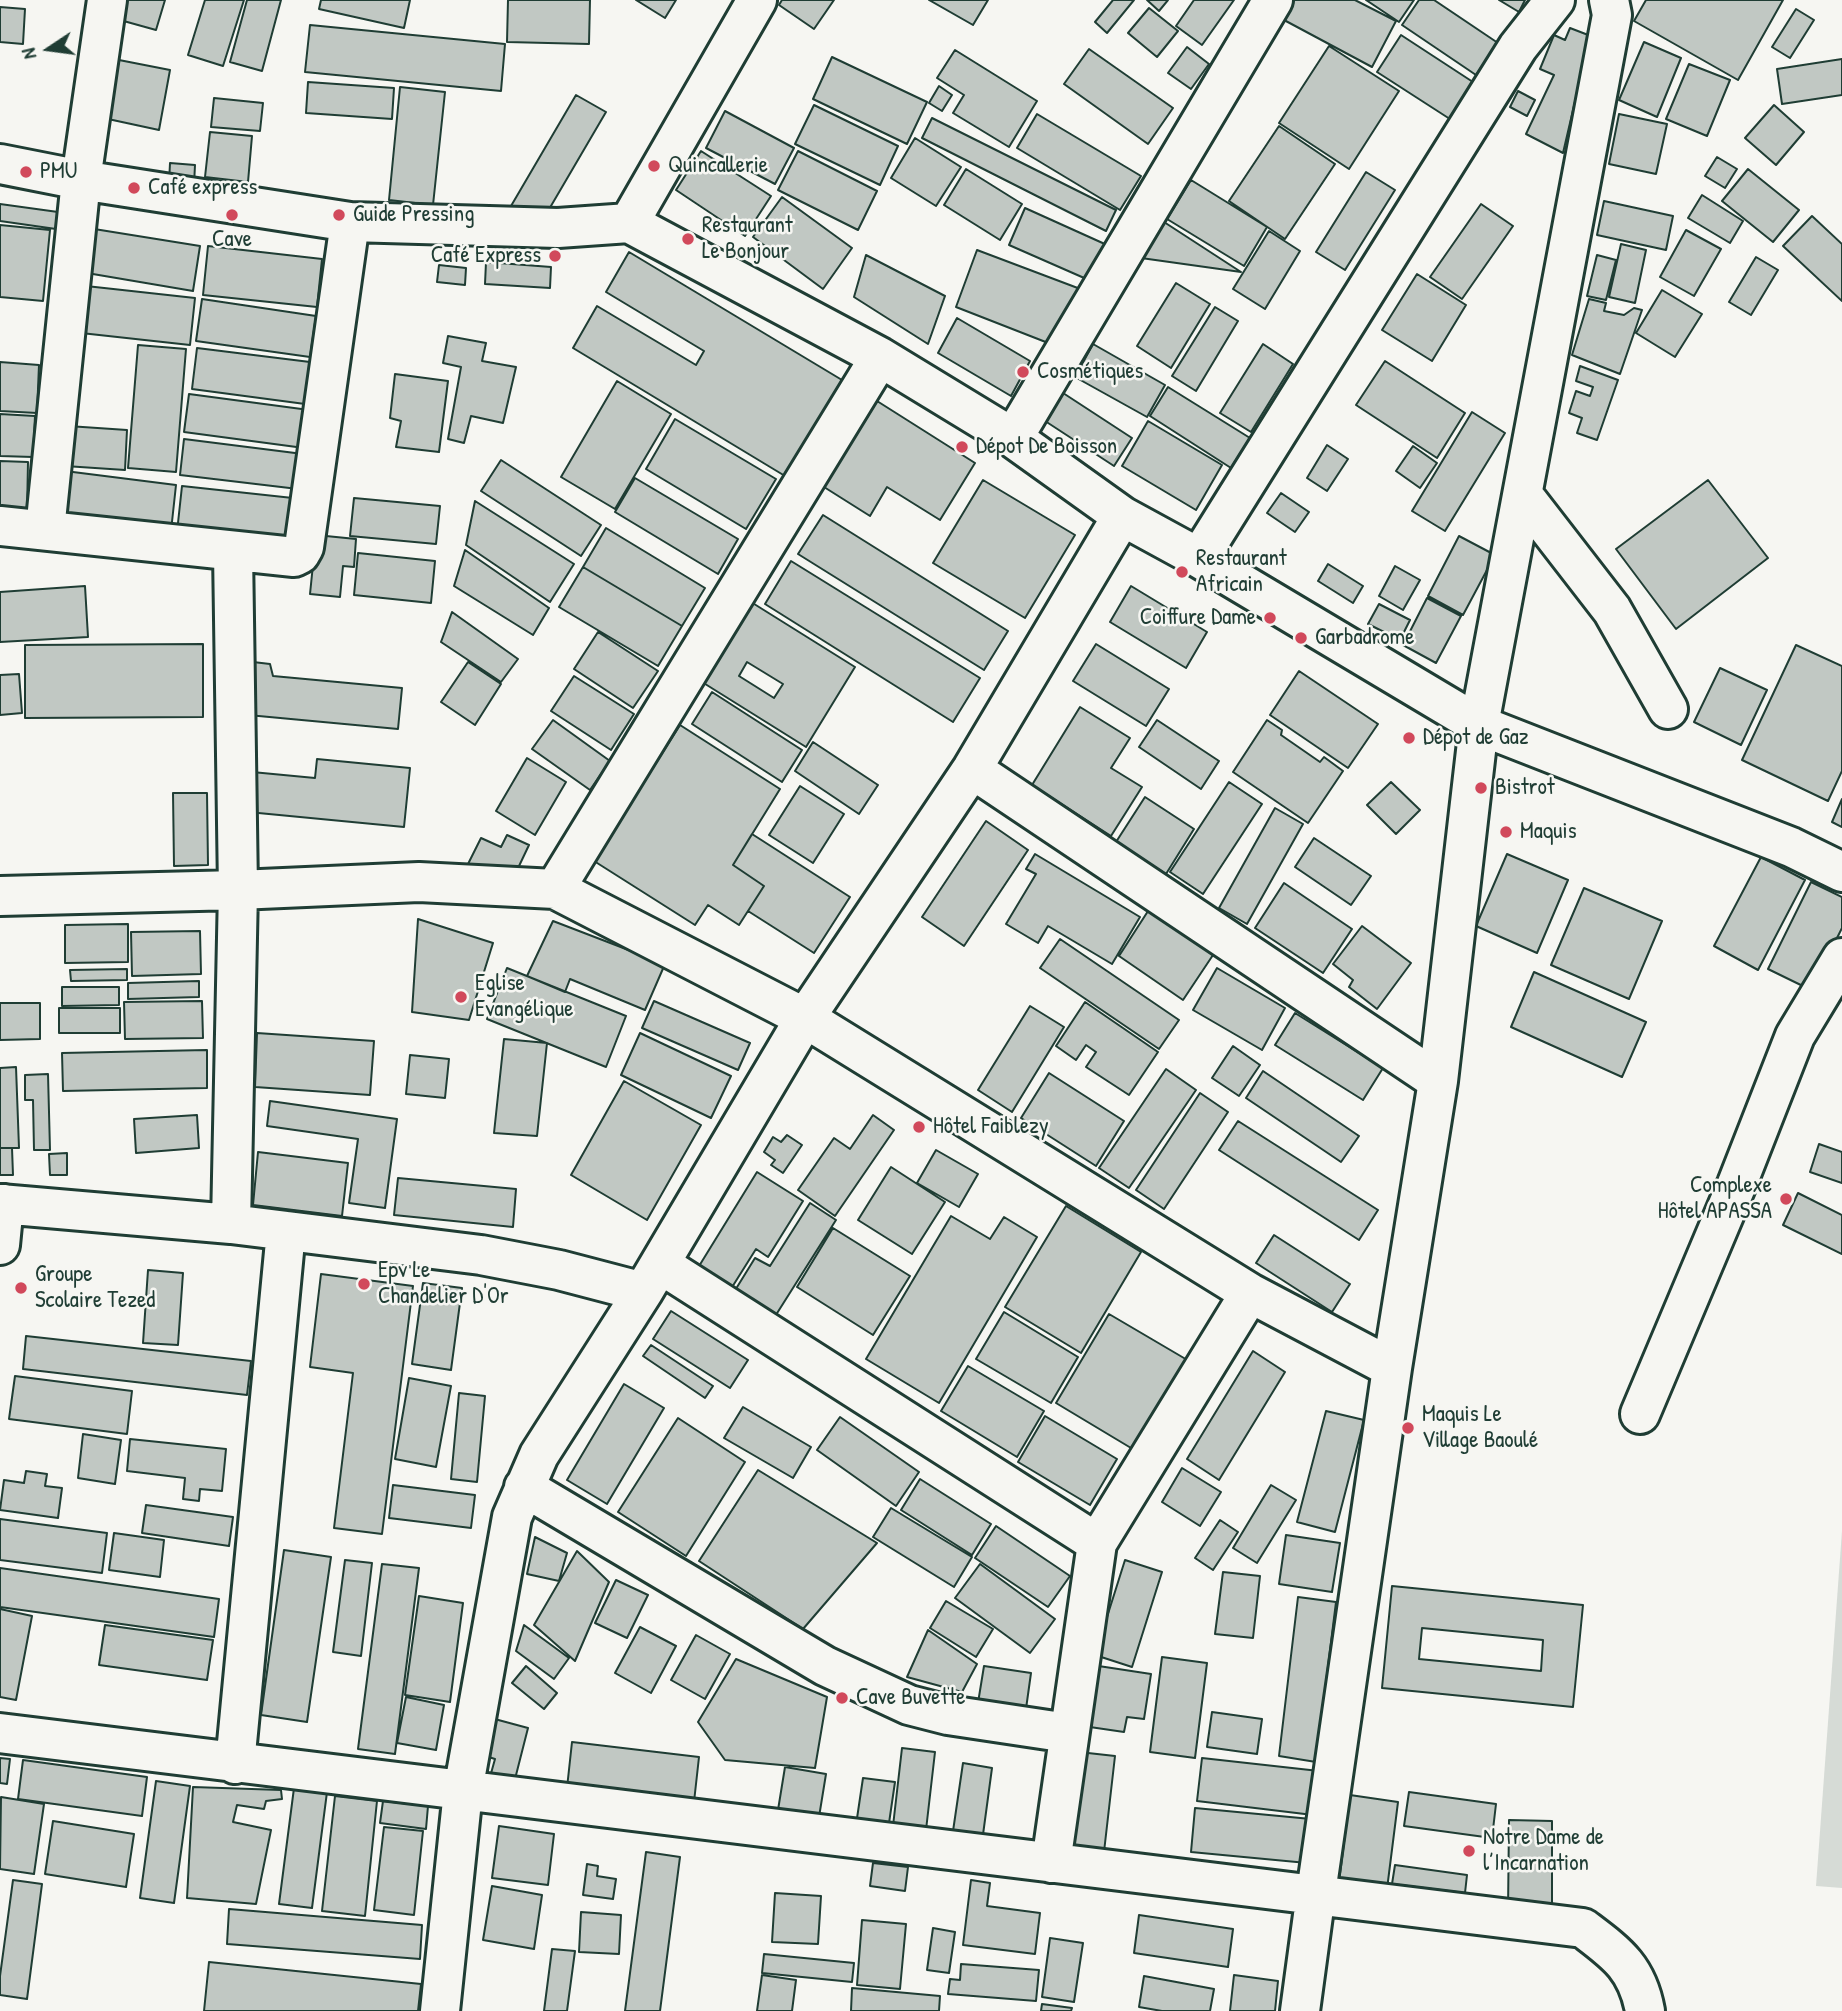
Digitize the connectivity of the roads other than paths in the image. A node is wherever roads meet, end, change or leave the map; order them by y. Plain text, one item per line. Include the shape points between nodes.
1 (107, 0) edge
2 (757, 0) edge
3 (1273, 0) edge
4 (1555, 0) edge
5 (1609, 0) edge
6 (0, 164) edge
7 (81, 180) junction
8 (350, 222) junction
9 (629, 223) junction
10 (880, 357) junction
11 (1013, 438) junction
12 (1523, 495) junction
13 (1122, 516) junction
14 (0, 526) edge
15 (45, 530) junction
16 (233, 551) junction
17 (1199, 558) junction
18 (1668, 709) dead end
19 (1479, 725) junction
20 (972, 769) junction
21 (1842, 872) edge
22 (555, 889) junction
23 (238, 890) junction
24 (0, 896) edge
25 (1842, 958) edge
26 (805, 1018) junction
27 (1438, 1081) junction
28 (2, 1204) edge
29 (231, 1224) junction
30 (286, 1231) junction
31 (0, 1245) edge
32 (651, 1278) junction
33 (1250, 1293) junction
34 (1392, 1368) junction
35 (1640, 1414) dead end
36 (524, 1487) junction
37 (1097, 1543) junction
38 (0, 1733) edge
39 (1068, 1733) junction
40 (235, 1764) junction
41 (463, 1791) junction
42 (1051, 1863) junction
43 (1315, 1893) junction
44 (440, 2011) edge
45 (1300, 2011) edge
46 (1645, 2011) edge

1 - 7 street
2 - 9 street
3 - 11 street
4 - 17 street via 1518,47
5 - 12 street via 1612,15
6 - 7 street
7 - 8 street
7 - 15 street
8 - 9 street via 558,228
8 - 16 street via 304,547 294,557
9 - 10 street
10 - 11 street
10 - 22 street
11 - 13 street
12 - 18 street via 1612,610
12 - 19 street
13 - 17 street
13 - 20 street
14 - 15 street
15 - 16 street
16 - 23 street
17 - 19 street
19 - 21 street via 1791,847
19 - 27 street
20 - 26 street
20 - 27 street
22 - 23 street via 418,882
22 - 26 street
23 - 24 street
23 - 29 street
25 - 35 street via 1796,1036
26 - 32 street
26 - 33 street
27 - 34 street
28 - 29 street
28 - 31 street
29 - 30 street
30 - 32 street via 481,1255 559,1270
30 - 40 street
32 - 36 street via 539,1455
32 - 37 street
33 - 34 street
33 - 37 street
34 - 43 street
36 - 39 street via 825,1666 888,1696 948,1714
36 - 41 street via 512,1517
37 - 39 street
38 - 40 street
39 - 42 street
40 - 41 street
41 - 42 street
41 - 44 street
42 - 43 street
43 - 45 street
43 - 46 street via 1583,1928 1622,1958 1642,1995

